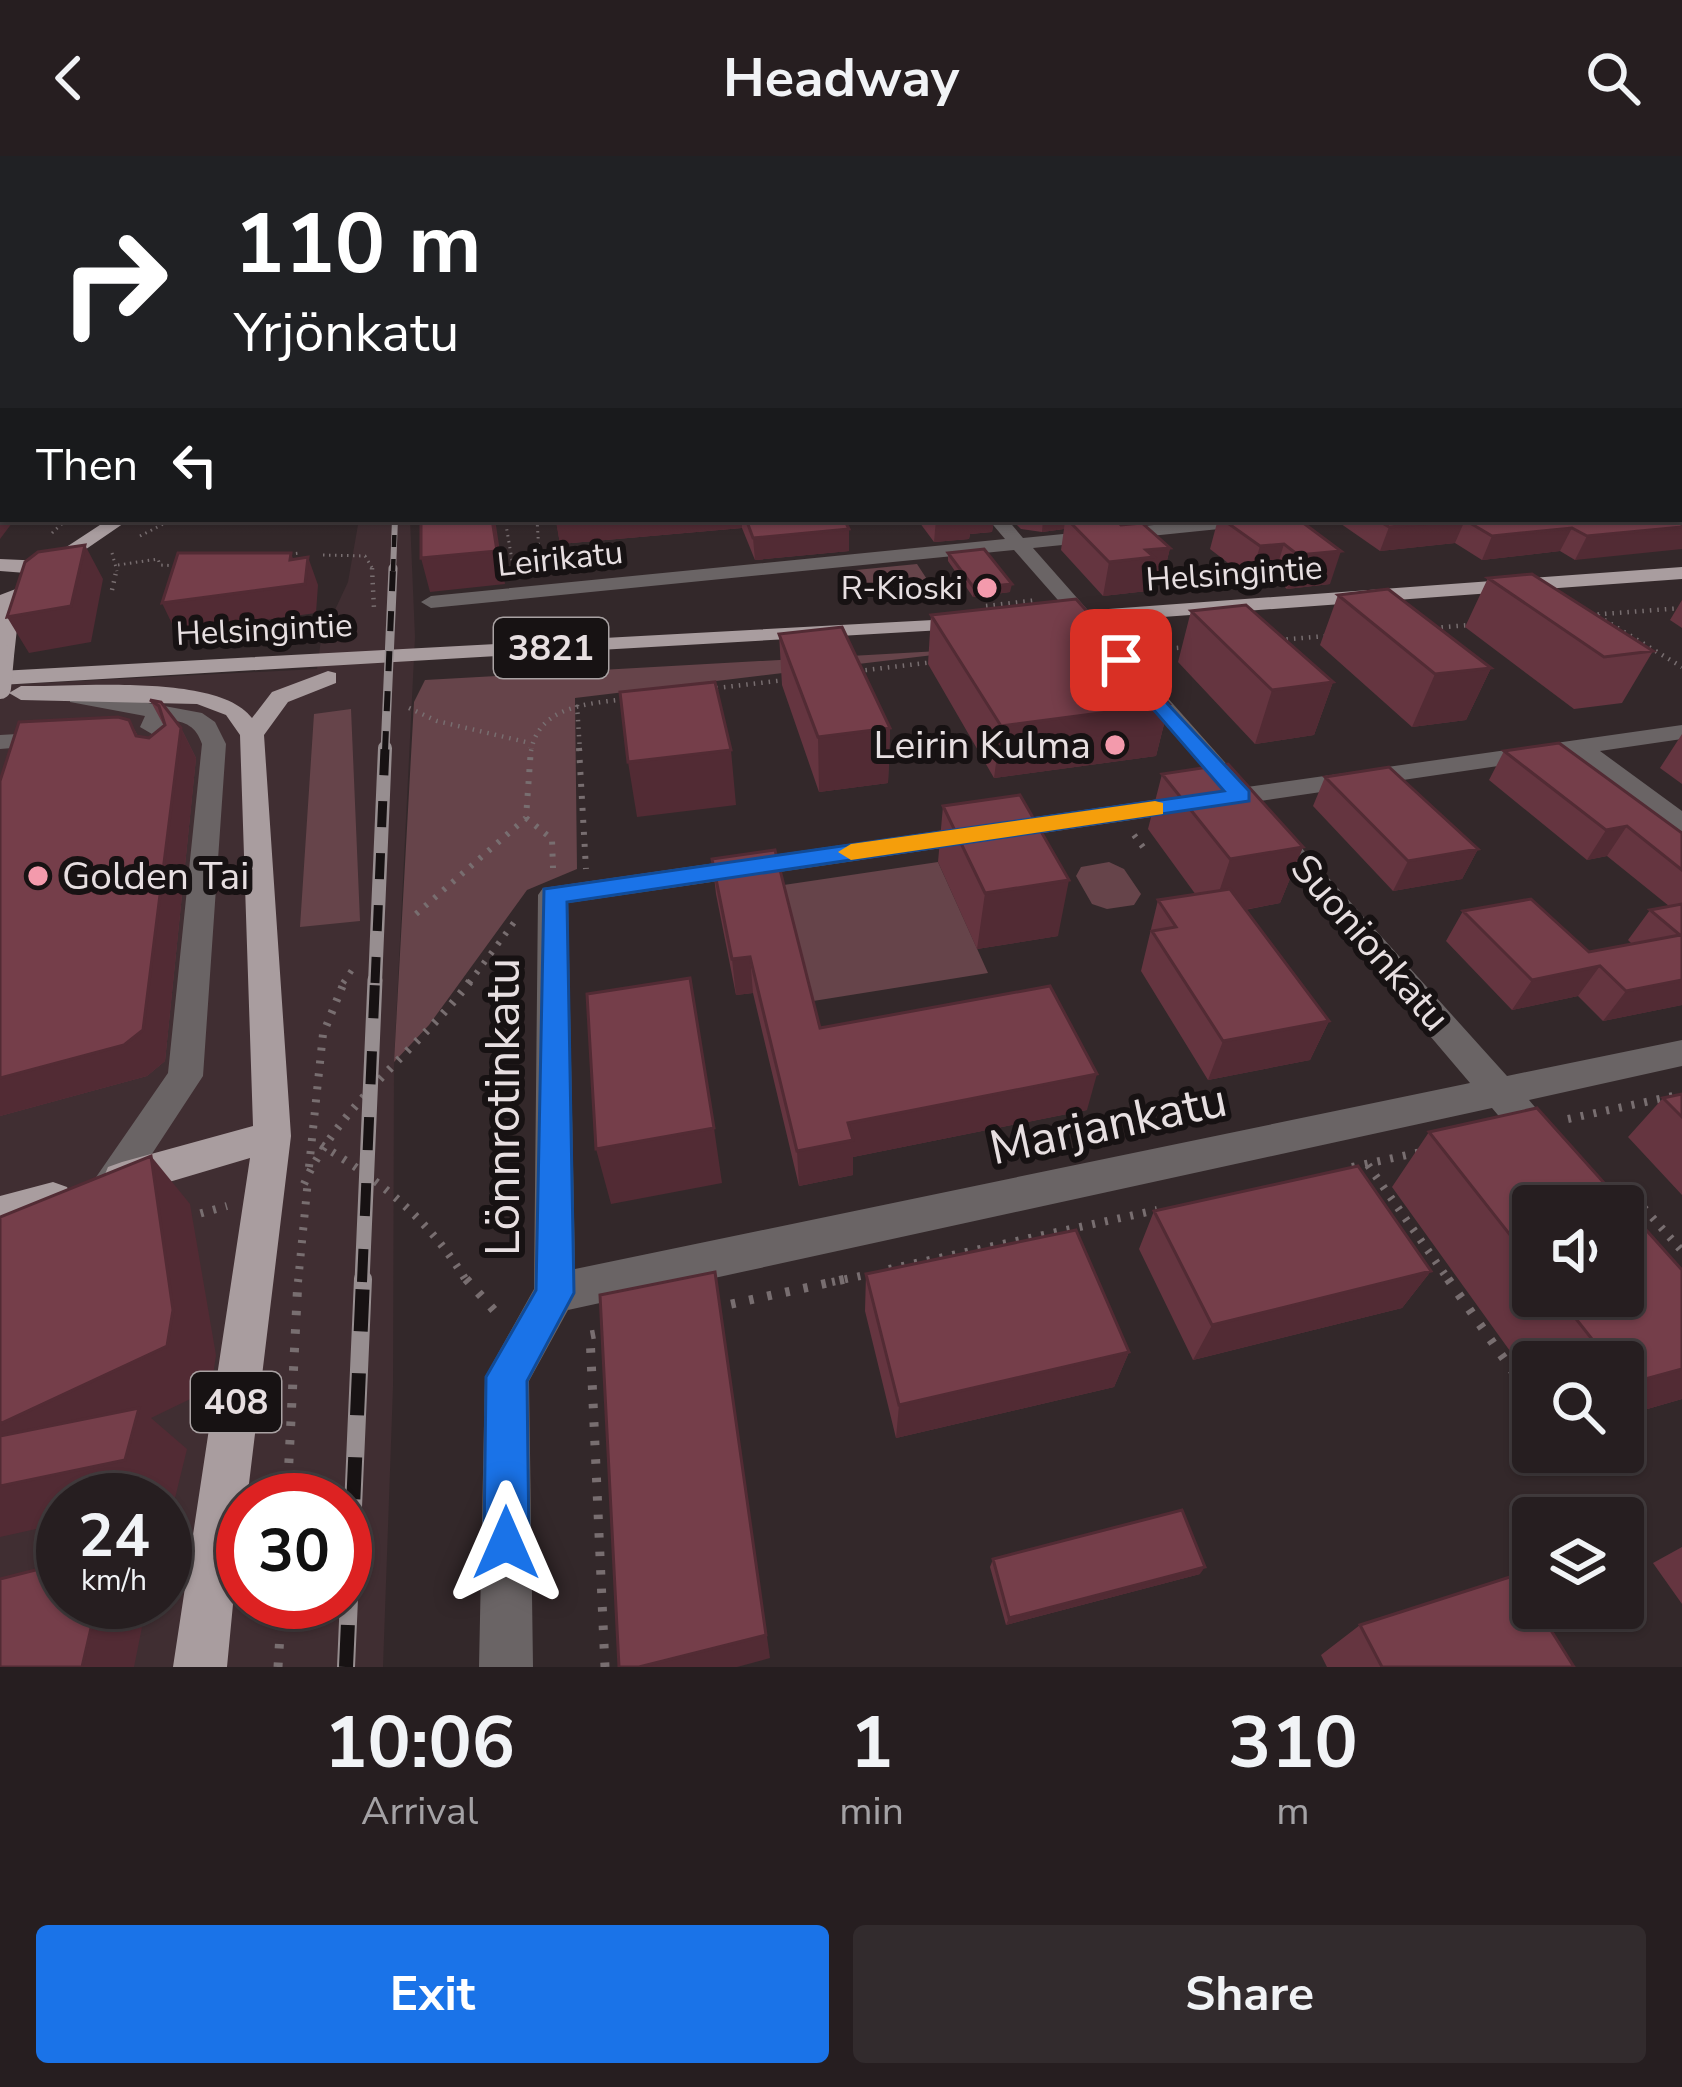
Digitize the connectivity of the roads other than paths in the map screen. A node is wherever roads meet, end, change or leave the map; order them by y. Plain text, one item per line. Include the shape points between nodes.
1 (87, 522) edge
2 (116, 522) edge
3 (1000, 522) edge
4 (1238, 522) edge
5 (1018, 544) junction
6 (8, 564) edge
7 (46, 568) junction
8 (1682, 573) edge
9 (1682, 592) edge
10 (5, 601) edge
11 (431, 602) dead end
12 (1015, 625) junction
13 (1104, 644) junction
14 (2, 667) edge
15 (328, 678) junction
16 (7, 692) edge
17 (78, 697) junction
18 (149, 724) junction
19 (1682, 732) edge
20 (252, 735) junction
21 (80, 737) edge
22 (0, 742) edge
23 (1585, 746) junction
24 (163, 756) edge
25 (1241, 796) junction
26 (1682, 824) edge
27 (1682, 1053) edge
28 (1500, 1092) junction
29 (272, 1136) junction
30 (111, 1183) junction
31 (1581, 1185) edge
32 (0, 1214) edge
33 (555, 1293) junction
34 (200, 1667) edge
35 (506, 1667) edge

1 - 6 main road
2 - 7 main road
3 - 5 street, Suonionkatu
4 - 5 street, Leirikatu
5 - 11 street, Leirikatu
5 - 13 street, Suonionkatu
6 - 7 main road
7 - 10 main road via 40,586
8 - 13 main road, Helsingintie / 3821
9 - 13 main road, Helsingintie / 3821
10 - 14 main road
12 - 13 main road, Helsingintie / 3821
12 - 14 main road, Helsingintie / 3821
12 - 15 main road, Helsingintie / 3821
13 - 25 street, Suonionkatu
14 - 16 main road, bridge
15 - 16 main road, Helsingintie / 3821
15 - 20 main road via 280,697
16 - 17 main road
17 - 18 street
17 - 20 main road via 200,697 234,710
18 - 24 street
18 - 30 street via 198,717 214,744 185,1076
19 - 23 street
20 - 29 main road, 408
21 - 22 street
23 - 25 street
23 - 26 street
25 - 28 street, Suonionkatu
25 - 33 street, Lönnrotinkatu via 552,888
27 - 28 street, Marjankatu
28 - 31 street, Suonionkatu
28 - 33 street, Marjankatu
29 - 30 main road
29 - 34 main road, 408 via 286,1189
30 - 32 main road
33 - 35 street, Lönnrotinkatu via 507,1377

